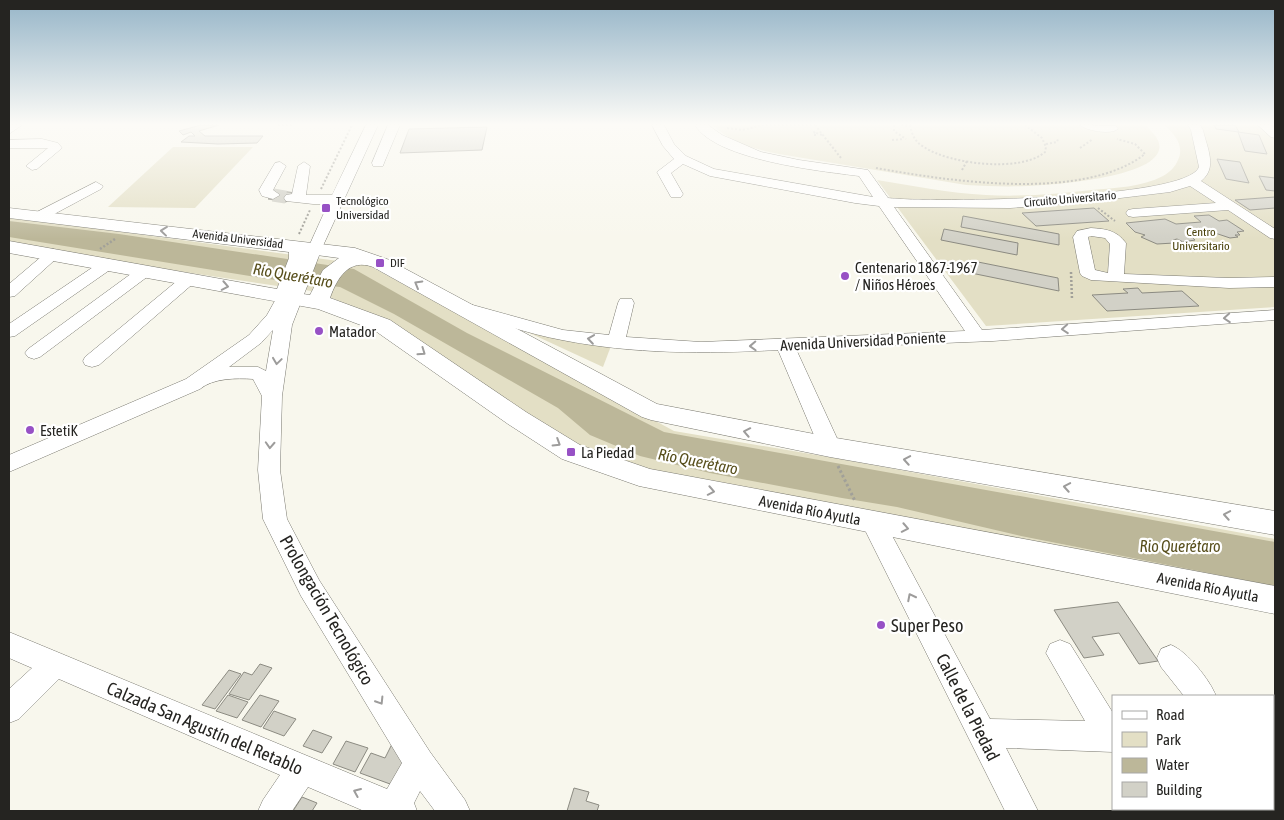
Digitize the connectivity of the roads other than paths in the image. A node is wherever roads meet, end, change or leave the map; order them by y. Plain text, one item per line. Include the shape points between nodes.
1 (36, 163) edge
2 (354, 163) edge
3 (676, 163) edge
4 (691, 163) edge
5 (823, 163) edge
6 (1204, 163) edge
7 (32, 166) dead end
8 (280, 166) dead end
9 (304, 166) dead end
10 (1192, 181) junction
11 (96, 186) dead end
12 (676, 194) dead end
13 (273, 195) dead end
14 (337, 200) junction
15 (1230, 206) junction
16 (886, 209) junction
17 (9, 213) edge
18 (1133, 213) dead end
19 (40, 216) junction
20 (1275, 235) edge
21 (9, 247) edge
22 (303, 251) junction
23 (53, 254) junction
24 (101, 258) junction
25 (380, 263) junction
26 (145, 271) junction
27 (1116, 278) dead end
28 (189, 279) junction
29 (1275, 282) edge
30 (9, 292) edge
31 (290, 294) junction
32 (323, 296) junction
33 (626, 303) dead end
34 (455, 305) junction
35 (1275, 314) edge
36 (283, 325) junction
37 (9, 332) edge
38 (977, 335) junction
39 (616, 342) junction
40 (784, 344) junction
41 (34, 353) dead end
42 (92, 361) dead end
43 (197, 381) junction
44 (272, 396) junction
45 (833, 454) junction
46 (9, 459) edge
47 (9, 464) edge
48 (873, 522) junction
49 (1275, 523) edge
50 (1275, 600) edge
51 (9, 645) edge
52 (1060, 653) dead end
53 (1171, 658) dead end
54 (55, 664) junction
55 (1201, 695) edge
56 (9, 709) edge
57 (981, 733) junction
58 (1112, 737) edge
59 (419, 763) junction
60 (302, 769) junction
61 (395, 810) edge
62 (455, 810) edge
63 (274, 811) edge
64 (1022, 811) edge

1 - 7 street
2 - 14 street
3 - 12 street via 664,172
4 - 16 street, Circuito Universitario via 710,172
5 - 16 street via 866,170
6 - 10 street via 1203,173
8 - 13 street via 266,190
9 - 14 street via 294,198
10 - 15 street
10 - 16 street, Circuito Universitario via 1170,188 1087,198
11 - 19 street
14 - 22 street
15 - 18 street
15 - 20 street
16 - 38 street
17 - 19 main road, Avenida Universidad
22 -> 19 main road, Avenida Universidad
21 - 23 main road
22 - 25 main road, Avenida Universidad via 355,254
22 - 31 main road
23 - 24 main road
23 - 30 street
24 - 26 main road
24 - 37 street
25 - 32 main road via 349,260 333,270
34 -> 25 main road, Avenida Universidad
26 - 28 main road
26 - 41 street
27 - 29 street
28 -> 31 main road
28 - 42 street
31 - 32 main road
31 - 36 street, Prolongación Tecnológico
31 - 43 street via 264,332 233,358
32 -> 48 main road, Avenida Río Ayutla via 382,324 571,452 649,479
33 - 39 street
39 -> 34 street, Avenida Universidad Poniente via 562,335
45 -> 34 main road via 650,411
35 -> 38 street, Avenida Universidad Poniente
36 - 43 street via 248,354
36 -> 44 street, Prolongación Tecnológico
38 - 40 street, Avenida Universidad Poniente
40 -> 39 street, Avenida Universidad Poniente via 701,348
40 - 45 street
43 - 44 street via 235,372 258,373
43 - 46 street
43 - 47 street
44 -> 59 street, Prolongación Tecnológico via 269,470 275,520 310,588
49 -> 45 main road
48 -> 50 main road, Avenida Río Ayutla
57 -> 48 street, Calle de la Piedad
51 - 54 street, Calzada San Agustín del Retablo
52 - 58 street
53 - 55 street
54 - 56 street
54 - 60 street, Calzada San Agustín del Retablo
57 - 58 street
57 - 64 street, Calle de la Piedad
59 - 61 street
59 - 62 street, Prolongación Tecnológico
61 -> 60 street, Calzada San Agustín del Retablo
60 - 63 street

